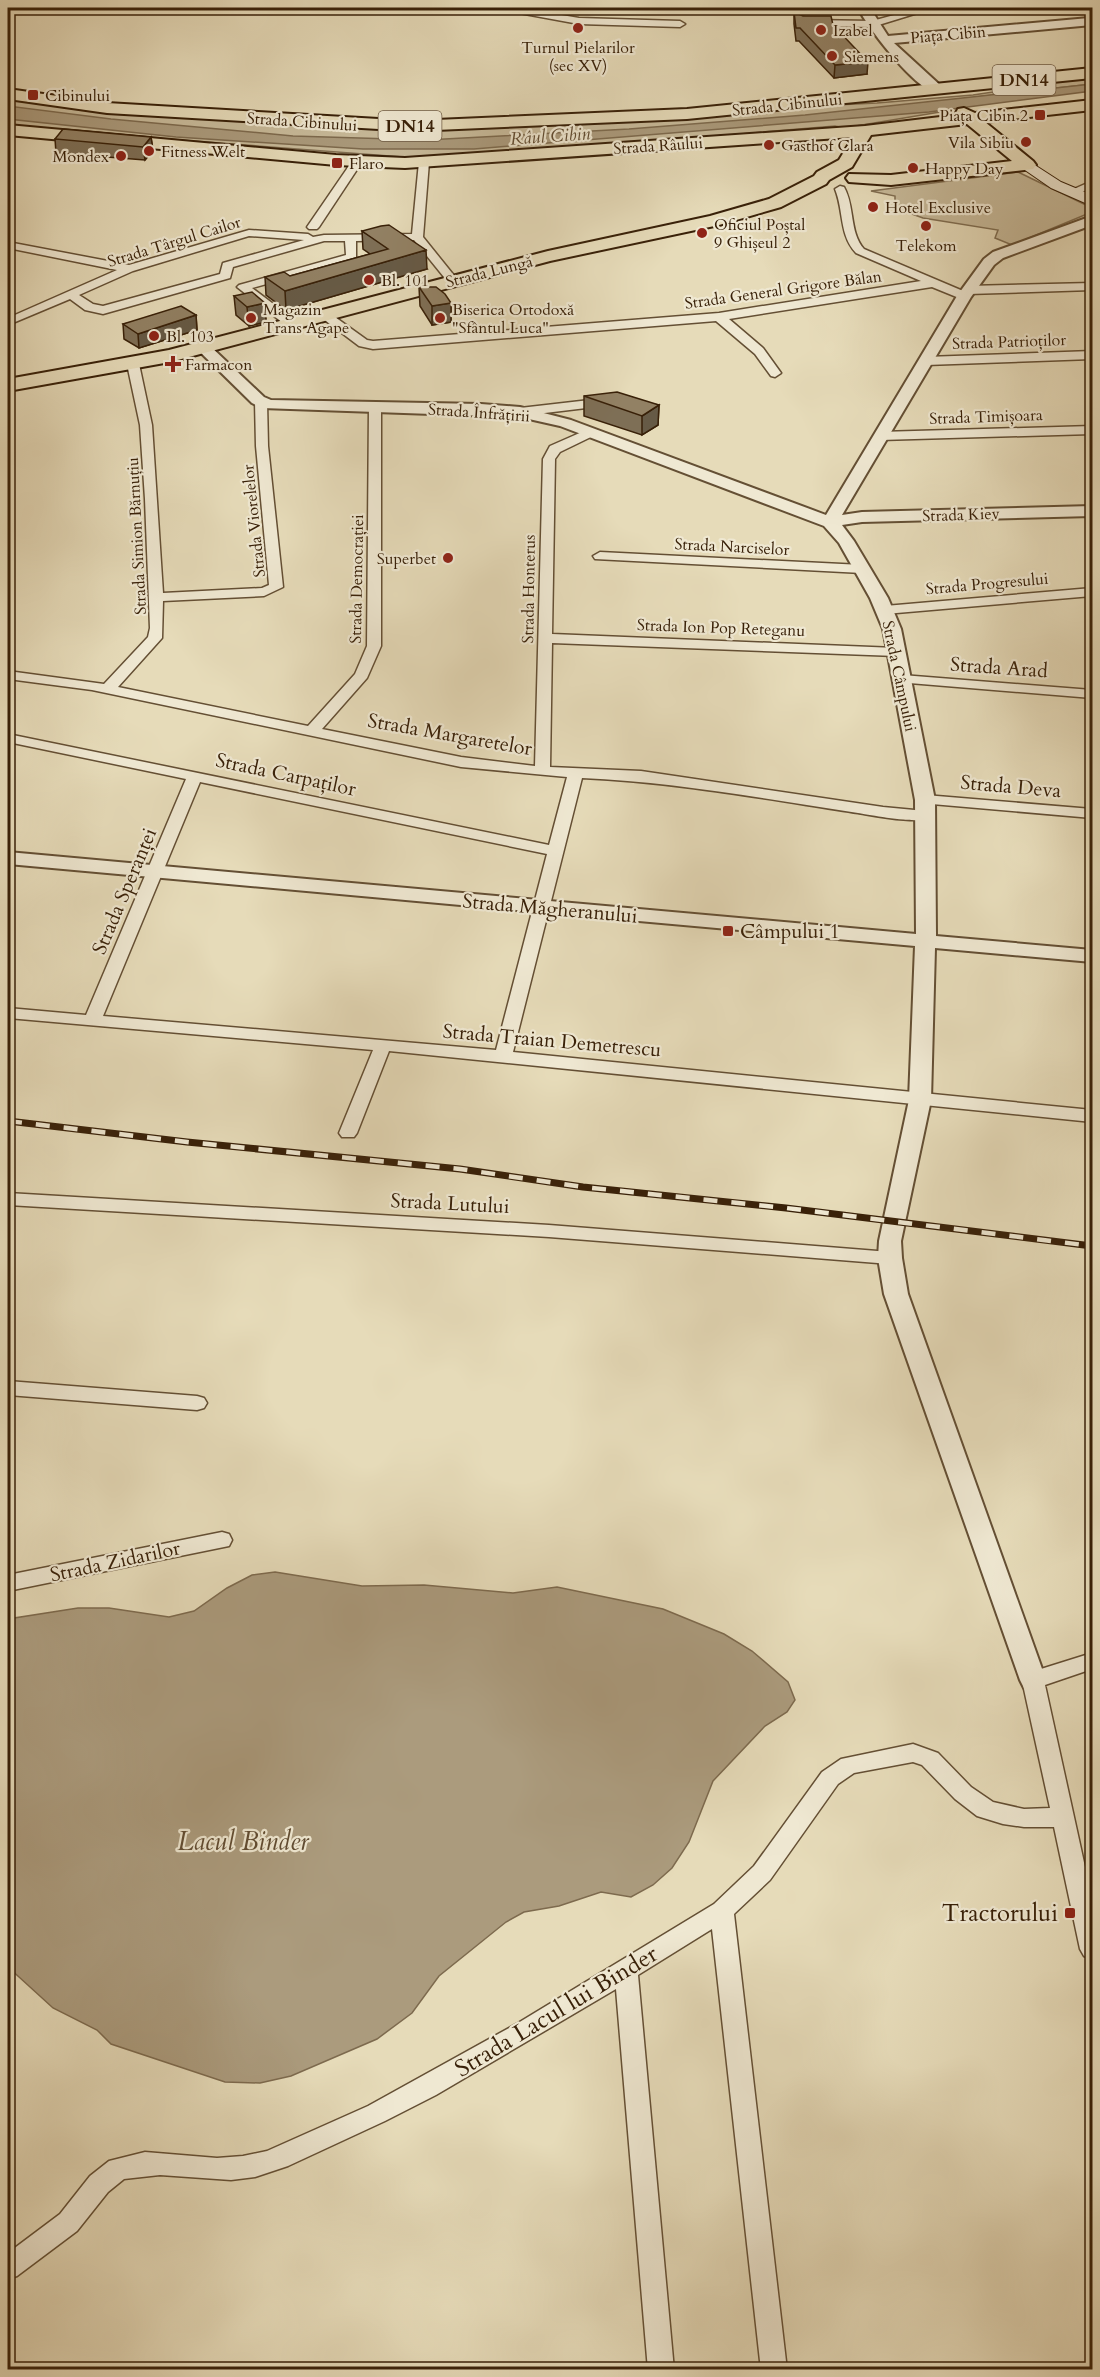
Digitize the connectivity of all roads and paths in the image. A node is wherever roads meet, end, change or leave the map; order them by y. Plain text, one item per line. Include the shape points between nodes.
1 (508, 8) edge
2 (597, 8) edge
3 (864, 8) edge
4 (929, 8) edge
5 (1077, 8) edge
6 (579, 21) junction
7 (802, 23) edge
8 (680, 24) dead end
9 (872, 24) junction
10 (1091, 24) edge
11 (884, 40) junction
12 (1092, 73) edge
13 (944, 90) junction
14 (8, 94) edge
15 (1092, 105) edge
16 (968, 117) junction
17 (8, 130) edge
18 (865, 130) junction
19 (357, 162) junction
20 (424, 162) junction
21 (1027, 165) junction
22 (837, 179) junction
23 (1092, 184) edge
24 (1071, 193) junction
25 (1092, 201) edge
26 (1092, 221) edge
27 (313, 227) dead end
28 (417, 237) junction
29 (324, 238) junction
30 (350, 239) junction
31 (8, 245) edge
32 (200, 247) junction
33 (129, 269) junction
34 (227, 270) junction
35 (452, 280) junction
36 (933, 283) junction
37 (243, 287) junction
38 (1092, 287) edge
39 (966, 293) junction
40 (70, 295) junction
41 (324, 315) junction
42 (719, 317) junction
43 (8, 322) edge
44 (292, 324) junction
45 (204, 348) junction
46 (1092, 355) edge
47 (926, 361) junction
48 (133, 364) junction
49 (775, 373) dead end
50 (8, 385) edge
51 (261, 402) junction
52 (615, 402) edge
53 (375, 407) junction
54 (520, 412) junction
55 (1092, 430) edge
56 (591, 432) junction
57 (880, 436) junction
58 (1092, 511) edge
59 (830, 522) junction
60 (600, 556) dead end
61 (862, 569) junction
62 (1092, 592) edge
63 (156, 597) junction
64 (885, 610) junction
65 (544, 638) junction
66 (896, 652) junction
67 (8, 675) edge
68 (902, 679) junction
69 (108, 689) junction
70 (1092, 694) edge
71 (313, 730) junction
72 (8, 738) edge
73 (542, 771) junction
74 (576, 771) junction
75 (195, 777) junction
76 (925, 808) junction
77 (1092, 814) edge
78 (555, 851) junction
79 (8, 858) edge
80 (155, 871) junction
81 (541, 906) junction
82 (925, 941) junction
83 (1092, 956) edge
84 (8, 1013) edge
85 (92, 1021) junction
86 (383, 1046) junction
87 (503, 1056) junction
88 (920, 1100) junction
89 (1092, 1116) edge
90 (348, 1133) dead end
91 (8, 1199) edge
92 (890, 1258) junction
93 (8, 1388) edge
94 (196, 1403) dead end
95 (222, 1540) dead end
96 (8, 1583) edge
97 (1092, 1662) edge
98 (1033, 1680) junction
99 (1063, 1817) junction
100 (722, 1911) junction
101 (1092, 1949) edge
102 (626, 1969) junction
103 (8, 2267) edge
104 (661, 2370) edge
105 (774, 2370) edge

1 - 6 street
2 - 6 street
3 - 9 street
4 - 9 street
5 - 10 street
6 - 8 street
7 - 9 street
9 - 11 street
10 - 11 street, Piața Cibin
11 - 13 street, Piața Cibin
12 - 13 main road, DN14
13 - 14 main road, Strada Cibinului / DN14 via 687,114 413,126 107,108
13 - 16 main road, Piața Cibin
15 - 16 main road, Strada Râului / DN14
16 - 18 main road, Strada Râului / DN14
16 - 21 main road, Piața Cibin
17 - 19 main road, Strada Râului / DN14
18 - 20 main road, Strada Râului / DN14
18 - 22 main road
19 - 20 main road, Strada Râului / DN14
19 - 27 street
20 - 28 street
21 - 22 main road, Strada Lungă via 891,180
21 - 24 main road
22 - 35 main road, Strada Lungă via 713,221
22 - 36 street via 846,198 851,240 856,248 875,260
23 - 24 street
24 - 25 main road
26 - 39 street via 998,255
28 - 30 street, Strada Târgul Cailor
28 - 35 street
29 - 30 street, Strada Târgul Cailor
29 - 32 street, Strada Târgul Cailor via 249,233
29 - 34 street
30 - 37 street via 352,257
31 - 33 street
32 - 33 street, Strada Târgul Cailor
32 - 34 street
33 - 40 street, Strada Târgul Cailor
34 - 37 street
34 - 40 street via 103,310 89,307
35 - 41 main road, Strada Lungă
36 - 39 street
36 - 42 street, Strada General Grigore Bălan
37 - 44 street
38 - 39 street
39 - 47 street
40 - 43 street, Strada Târgul Cailor
41 - 42 street, Strada General Grigore Bălan via 363,343 373,345
41 - 44 main road, Strada Lungă
42 - 49 street via 759,351
44 - 45 main road, Strada Lungă
45 - 48 main road, Strada Lungă
45 - 51 street
46 - 47 street, Strada Patrioților
47 - 57 street
48 - 50 main road, Strada Lungă
48 - 63 street, Strada Simion Bărnuțiu via 146,425
51 - 53 street, Strada Înfrățirii
51 - 63 street, Strada Viorelelor via 276,587 264,592
52 - 54 street
53 - 54 street, Strada Înfrățirii
53 - 71 street, Strada Democrației via 374,646 362,675
54 - 56 street, Strada Înfrățirii
55 - 57 street, Strada Timișoara
56 - 59 street, Strada Înfrățirii
56 - 65 street, Strada Honterus via 550,455
57 - 59 street
58 - 59 street, Strada Kiev via 862,517
59 - 61 street, Strada Câmpului
60 - 61 street, Strada Narciselor
61 - 64 street, Strada Câmpului
62 - 64 street, Strada Progresului
63 - 69 street, Strada Simion Bărnuțiu via 157,634
64 - 66 street, Strada Câmpului
65 - 66 street, Strada Ion Pop Reteganu
65 - 73 street, Strada Honterus
66 - 68 street, Strada Câmpului
67 - 69 street, Strada Margaretelor
68 - 70 street, Strada Arad
68 - 76 street, Strada Câmpului
69 - 71 street, Strada Margaretelor
71 - 73 street, Strada Margaretelor via 461,762
72 - 75 street, Strada Carpaților
73 - 74 street, Strada Margaretelor
74 - 76 street, Strada Margaretelor via 641,776 883,812
74 - 78 street
75 - 78 street, Strada Carpaților
75 - 80 street, Strada Speranței
76 - 77 street, Strada Deva
76 - 82 street, Strada Câmpului
78 - 81 street
79 - 80 street, Strada Măgheranului
80 - 81 street, Strada Măgheranului
80 - 85 street, Strada Speranței
81 - 82 street, Strada Măgheranului
81 - 87 street
82 - 83 street, Strada Măgheranului
82 - 88 street, Strada Câmpului
84 - 85 street, Strada Traian Demetrescu
85 - 86 street, Strada Traian Demetrescu
86 - 87 street, Strada Traian Demetrescu
86 - 90 street
87 - 88 street, Strada Traian Demetrescu
88 - 89 street, Strada Traian Demetrescu
88 - 92 street, Strada Câmpului via 893,1222
91 - 92 street, Strada Lutului via 549,1231
92 - 98 street, Strada Câmpului via 896,1294
93 - 94 street
95 - 96 street, Strada Zidarilor
97 - 98 street
98 - 99 street
99 - 100 street, Strada Lacul lui Binder via 1024,1818 985,1809 930,1759 914,1753 849,1765 830,1778 762,1872
99 - 101 street
100 - 102 street, Strada Lacul lui Binder
100 - 105 street
102 - 103 street, Strada Lacul lui Binder via 423,2091 278,2159 230,2170 148,2163 119,2169 96,2185 77,2215
102 - 104 street

